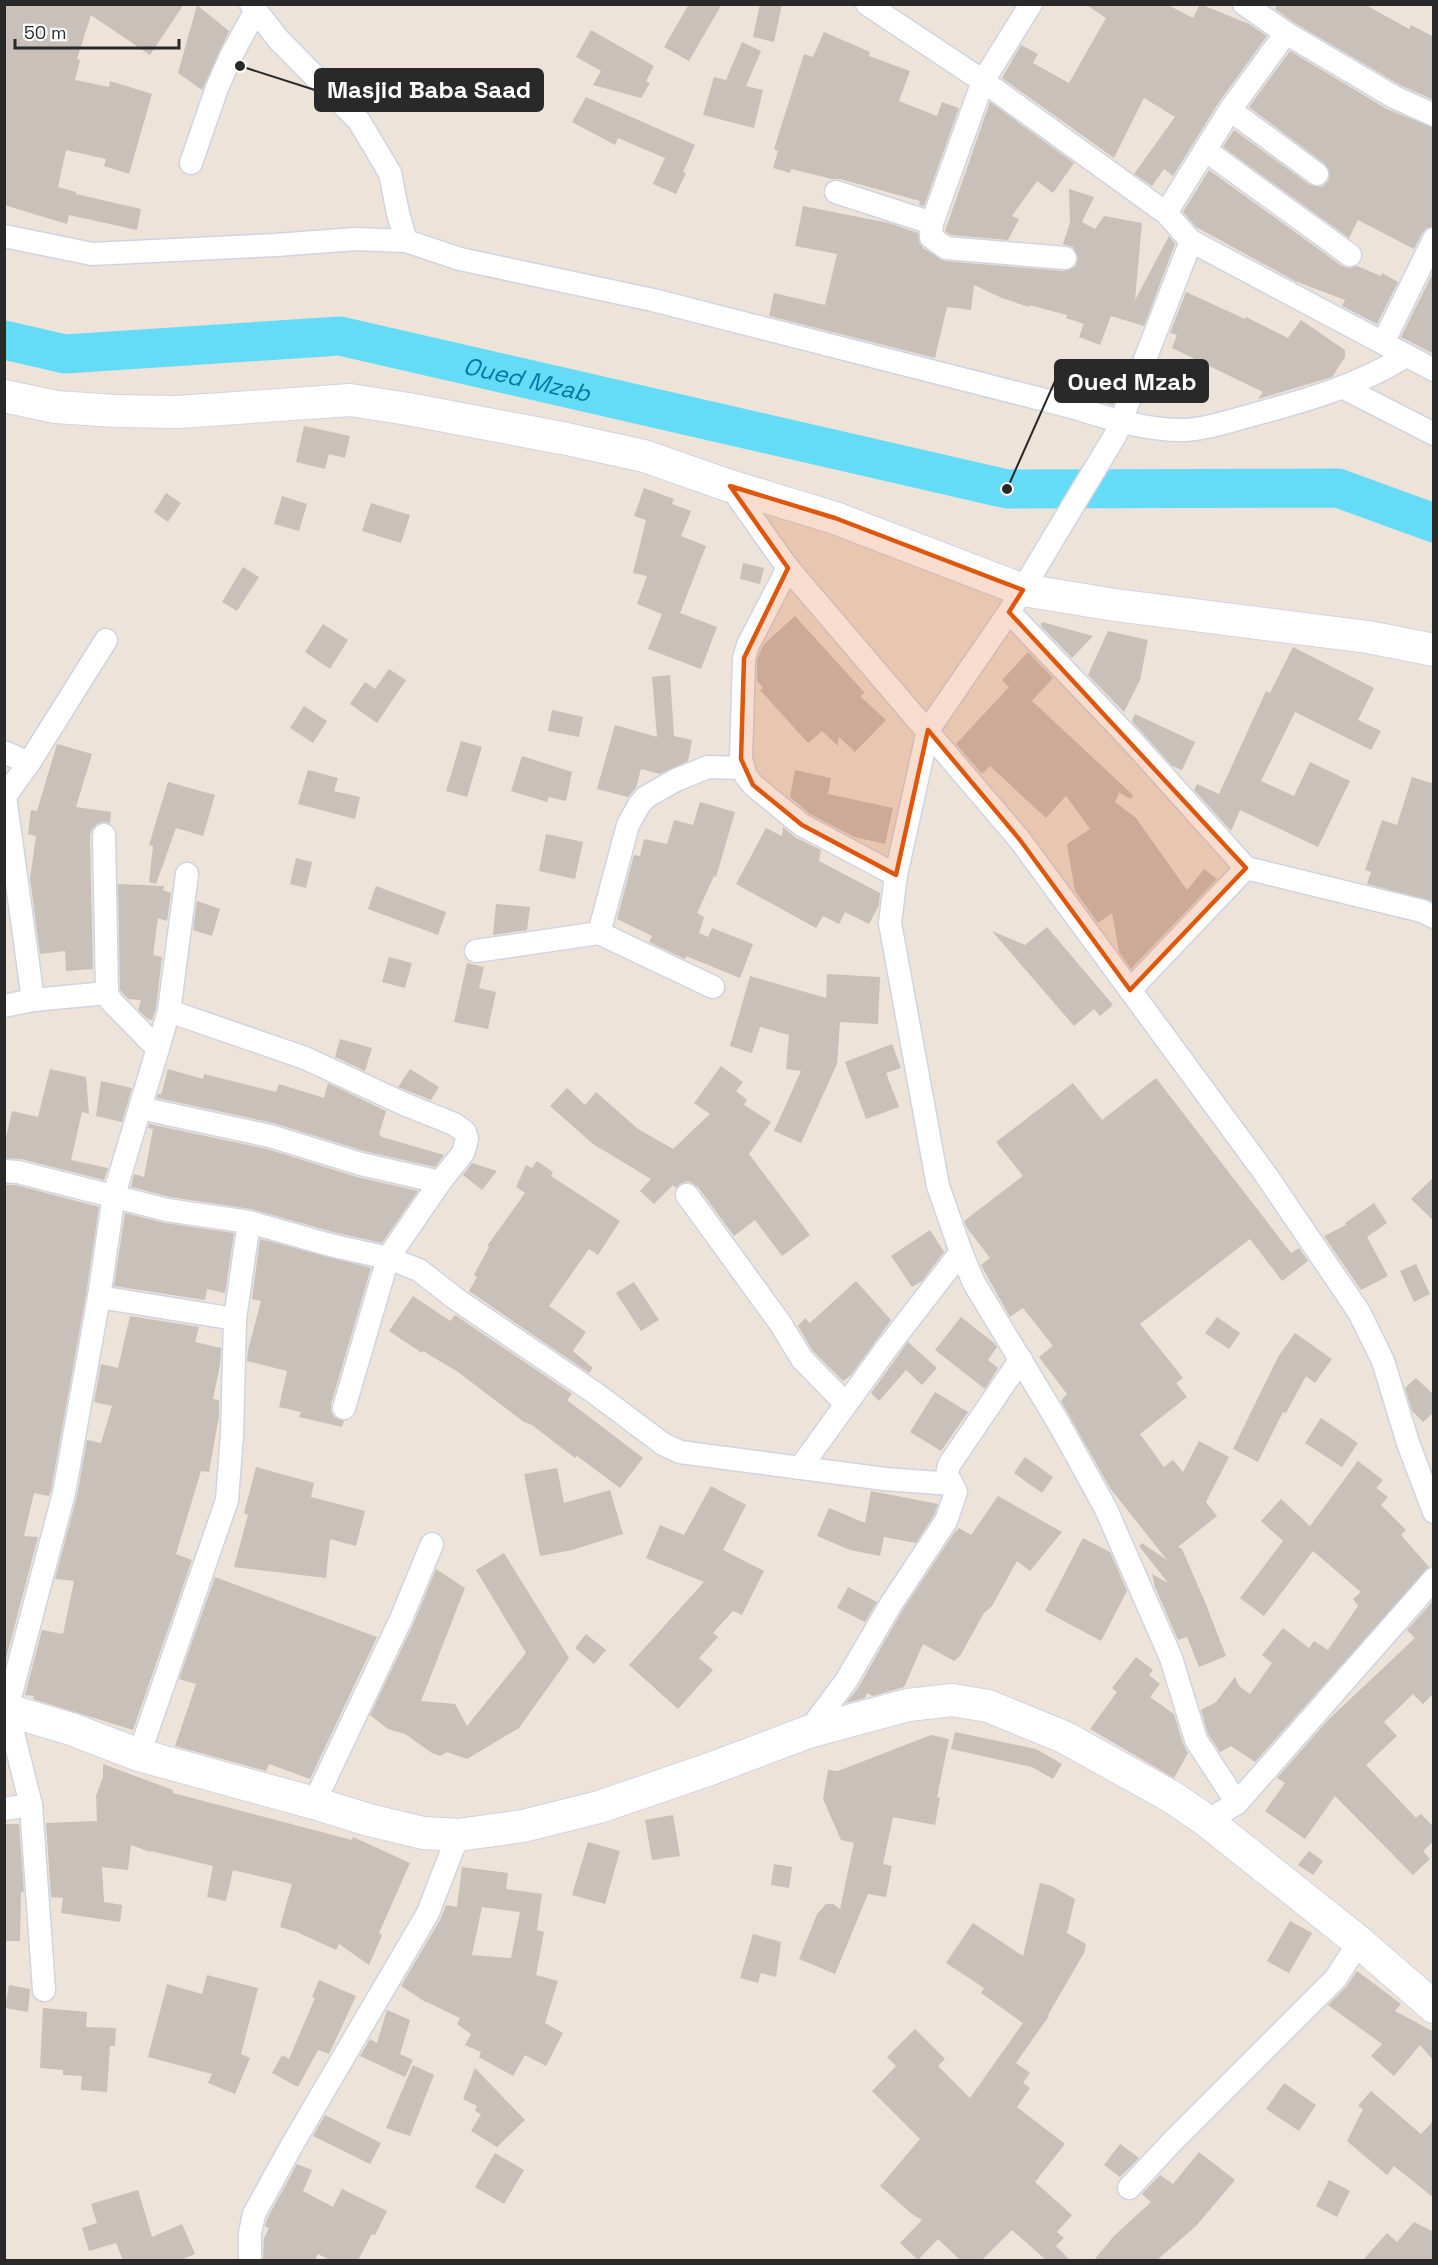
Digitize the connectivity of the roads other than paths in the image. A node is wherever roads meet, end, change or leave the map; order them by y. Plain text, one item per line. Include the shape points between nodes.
1 (867, 4) edge
2 (1031, 4) edge
3 (1244, 4) edge
4 (254, 7) edge
5 (1286, 33) junction
6 (982, 81) junction
7 (1230, 111) junction
8 (1434, 115) edge
9 (1205, 150) junction
10 (191, 163) dead end
11 (1317, 174) dead end
12 (836, 192) dead end
13 (1166, 213) junction
14 (932, 223) junction
15 (4, 236) edge
16 (1434, 239) edge
17 (406, 241) junction
18 (1191, 242) junction
19 (1350, 255) dead end
20 (1065, 258) dead end
21 (1383, 343) junction
22 (1406, 356) junction
23 (1434, 370) edge
24 (1344, 388) junction
25 (4, 396) edge
26 (1119, 428) junction
27 (1434, 434) edge
28 (730, 486) junction
29 (788, 568) junction
30 (1021, 591) junction
31 (106, 640) dead end
32 (1434, 650) edge
33 (928, 730) junction
34 (4, 752) edge
35 (29, 763) junction
36 (743, 768) junction
37 (5, 796) edge
38 (104, 835) dead end
39 (1246, 868) junction
40 (187, 874) dead end
41 (896, 875) junction
42 (1434, 917) edge
43 (599, 933) junction
44 (476, 951) dead end
45 (713, 987) dead end
46 (1130, 990) junction
47 (107, 993) junction
48 (33, 1000) junction
49 (4, 1006) edge
50 (169, 1011) junction
51 (158, 1049) junction
52 (140, 1108) junction
53 (4, 1171) edge
54 (440, 1182) junction
55 (687, 1195) dead end
56 (114, 1196) junction
57 (249, 1222) junction
58 (961, 1252) junction
59 (388, 1258) junction
60 (99, 1297) junction
61 (235, 1319) junction
62 (1021, 1359) junction
63 (846, 1404) junction
64 (344, 1408) dead end
65 (800, 1468) junction
66 (952, 1484) junction
67 (1434, 1512) edge
68 (432, 1544) dead end
69 (1434, 1579) edge
70 (6, 1709) edge
71 (808, 1732) junction
72 (139, 1755) junction
73 (314, 1803) junction
74 (1237, 1803) junction
75 (31, 1805) junction
76 (4, 1809) edge
77 (1207, 1821) junction
78 (458, 1835) junction
79 (1359, 1942) junction
80 (44, 1990) dead end
81 (1434, 2007) edge
82 (1129, 2188) dead end
83 (250, 2260) edge

1 - 6 street
2 - 6 street
3 - 5 street
4 - 10 street via 217,88
4 - 17 street via 278,39 359,121 390,173
5 - 7 street
5 - 8 street via 1394,97
6 - 13 street
6 - 14 street
7 - 9 street
7 - 11 street
9 - 13 street
9 - 19 street
12 - 14 street
13 - 18 street
14 - 20 street via 931,237 946,248
15 - 17 street via 92,254 355,239
16 - 21 street
17 - 26 street via 460,259 653,300 1068,406
18 - 21 street
18 - 26 street
21 - 22 street
22 - 23 street
22 - 24 street
24 - 26 street via 1203,428
24 - 27 street
25 - 28 main road via 56,407 179,412 350,400 633,453
26 - 30 street
28 - 29 street
28 - 30 main road via 835,518
29 - 33 street
29 - 36 street via 744,658
30 - 32 main road via 1368,637
30 - 33 street
30 - 39 street via 1133,742
31 - 35 street
33 - 41 street
33 - 46 street via 1020,840
34 - 35 street
35 - 37 street
36 - 41 street via 753,785 802,825
36 - 43 street via 708,766 676,780 639,805 628,825
37 - 48 street
38 - 47 street
39 - 42 street
39 - 46 street
40 - 50 street
41 - 58 street via 891,936 938,1186
43 - 44 street
43 - 45 street
46 - 67 street via 1266,1174 1359,1312 1383,1361
47 - 48 street
47 - 51 street
48 - 49 street
50 - 51 street
50 - 54 street via 305,1058 454,1124 465,1132 466,1147
51 - 52 street
52 - 54 street via 270,1136 361,1164
52 - 56 street
53 - 56 street
54 - 59 street
55 - 63 street via 802,1359
56 - 57 street via 167,1210
56 - 60 street
57 - 59 street
57 - 61 street
58 - 62 street via 974,1283
58 - 63 street
59 - 64 street
59 - 65 street via 419,1270 663,1444 680,1452
60 - 61 street
60 - 70 street via 64,1493
61 - 72 street via 227,1500
62 - 66 street via 949,1465 947,1475
62 - 74 street via 1105,1507 1171,1658 1196,1740
63 - 65 street
65 - 66 street
66 - 71 street via 955,1496 946,1521 846,1681
68 - 73 street
69 - 74 street
70 - 72 main road
70 - 75 street
71 - 77 main road via 908,1705 952,1700 988,1707 1064,1737
71 - 78 main road via 598,1807 523,1826
72 - 73 main road
73 - 78 main road via 423,1833
74 - 77 street
75 - 76 street
75 - 80 street
77 - 79 main road
78 - 83 street via 428,1913 254,2214
79 - 81 main road
79 - 82 street via 1336,1978

